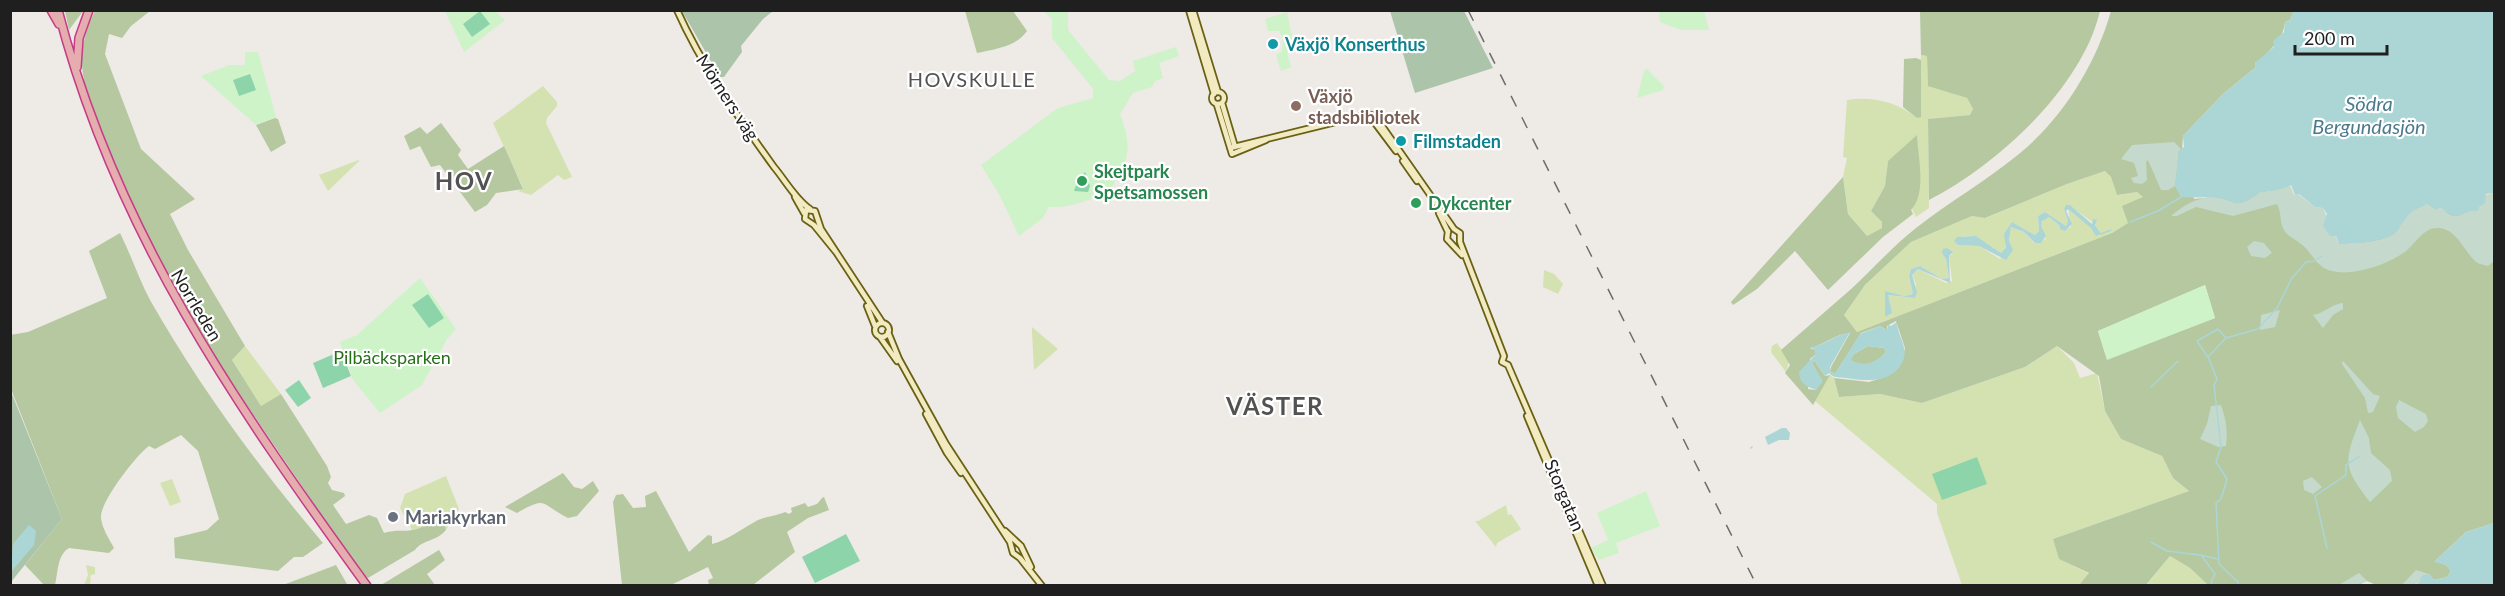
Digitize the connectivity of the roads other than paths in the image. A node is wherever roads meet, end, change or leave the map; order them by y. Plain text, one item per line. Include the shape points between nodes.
1 (55, 10) edge
2 (89, 10) edge
3 (677, 10) edge
4 (1189, 10) edge
5 (1193, 10) edge
6 (80, 84) junction
7 (1216, 93) junction
8 (1219, 104) junction
9 (784, 180) junction
10 (810, 209) junction
11 (804, 213) junction
12 (816, 217) junction
13 (809, 222) junction
14 (1451, 230) junction
15 (1459, 240) junction
16 (1452, 243) junction
17 (836, 252) junction
18 (1471, 270) junction
19 (859, 288) junction
20 (882, 322) junction
21 (875, 326) junction
22 (888, 332) junction
23 (880, 337) junction
24 (1524, 405) junction
25 (969, 482) junction
26 (987, 508) junction
27 (1017, 544) junction
28 (1012, 548) junction
29 (1019, 553) junction
30 (363, 583) edge
31 (1043, 585) edge
32 (1598, 585) edge
33 (1603, 585) edge

1 - 6 highway, Norrleden
1 - 30 highway, Norrleden via 101,154 161,280 240,408
2 - 6 highway via 77,48
3 - 9 main road, Mörners väg via 724,94
4 - 7 main road
5 - 7 main road
6 - 30 highway, Norrleden via 117,183 169,289 243,407
7 - 8 main road via 1212,100
7 - 8 main road via 1224,97
8 - 14 main road via 1233,150 1371,116
9 - 10 main road, Mörners väg
9 - 11 main road, Mörners väg
10 - 11 main road
10 - 12 main road
11 - 13 main road
12 - 13 main road
12 - 17 main road
13 - 17 main road
14 - 15 main road via 1460,233
14 - 16 main road via 1447,239
15 - 16 main road
15 - 18 main road
16 - 18 main road
17 - 19 main road
18 - 24 main road, Storgatan via 1504,357 1511,360 1508,365
19 - 20 main road
19 - 21 main road
20 - 21 main road
20 - 22 main road via 888,326
21 - 23 main road
22 - 23 main road
22 - 25 main road via 905,370
23 - 25 main road via 946,453
24 - 32 main road, Storgatan
24 - 33 main road, Storgatan
25 - 26 main road
26 - 27 main road
26 - 28 main road
27 - 28 main road
27 - 29 main road
28 - 29 main road
29 - 31 main road

